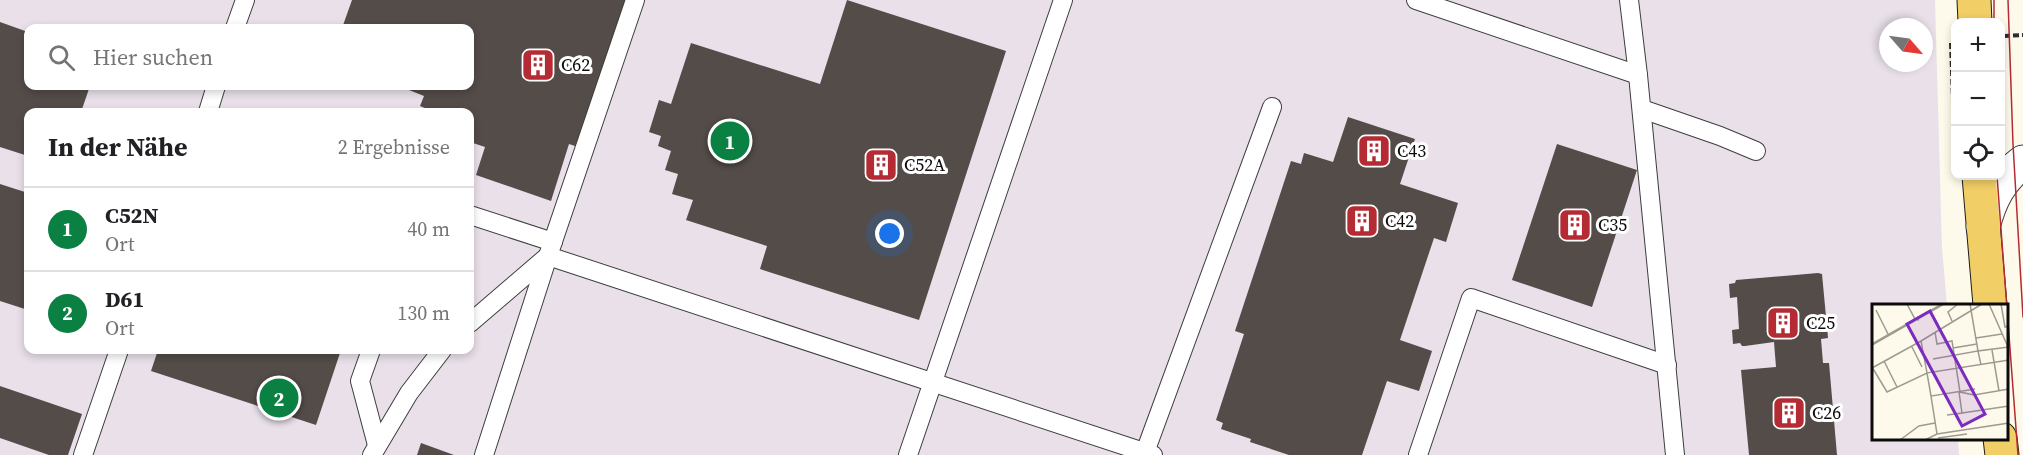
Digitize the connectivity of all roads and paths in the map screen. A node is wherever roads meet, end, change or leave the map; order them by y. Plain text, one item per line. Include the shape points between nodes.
1 (245, 0) edge
2 (635, 0) edge
3 (1063, 0) edge
4 (1416, 0) edge
5 (1629, 0) edge
6 (1974, 0) edge
7 (1967, 18) edge
8 (236, 24) edge
9 (2023, 35) edge
10 (2005, 36) edge
11 (1961, 72) edge
12 (1638, 75) junction
13 (215, 90) edge
14 (1272, 107) dead end
15 (209, 108) edge
16 (1642, 109) junction
17 (1958, 126) edge
18 (1756, 151) dead end
19 (2023, 162) edge
20 (1979, 180) edge
21 (474, 217) edge
22 (1983, 227) junction
23 (550, 249) junction
24 (1990, 304) edge
25 (474, 319) edge
26 (118, 354) edge
27 (370, 354) edge
28 (439, 354) edge
29 (1667, 365) junction
30 (932, 383) junction
31 (2000, 440) edge
32 (374, 450) edge
33 (1147, 454) edge
34 (83, 455) edge
35 (484, 455) edge
36 (908, 455) edge
37 (1418, 455) edge
38 (1675, 455) edge
39 (2002, 455) edge

1 - 8 lane
2 - 23 lane
3 - 30 lane
4 - 12 lane
5 - 12 lane
6 - 7 main road
9 - 10 path
11 - 17 path
12 - 16 lane
13 - 15 lane
14 - 33 lane
16 - 18 lane
16 - 29 lane
19 - 22 street via 1998,187
20 - 22 main road
21 - 23 lane
22 - 24 main road
23 - 25 lane
23 - 30 lane
23 - 35 lane
26 - 34 lane
27 - 32 lane via 360,381
28 - 32 lane
29 - 37 lane via 1471,298
29 - 38 lane
30 - 33 lane
30 - 36 lane
31 - 39 main road

